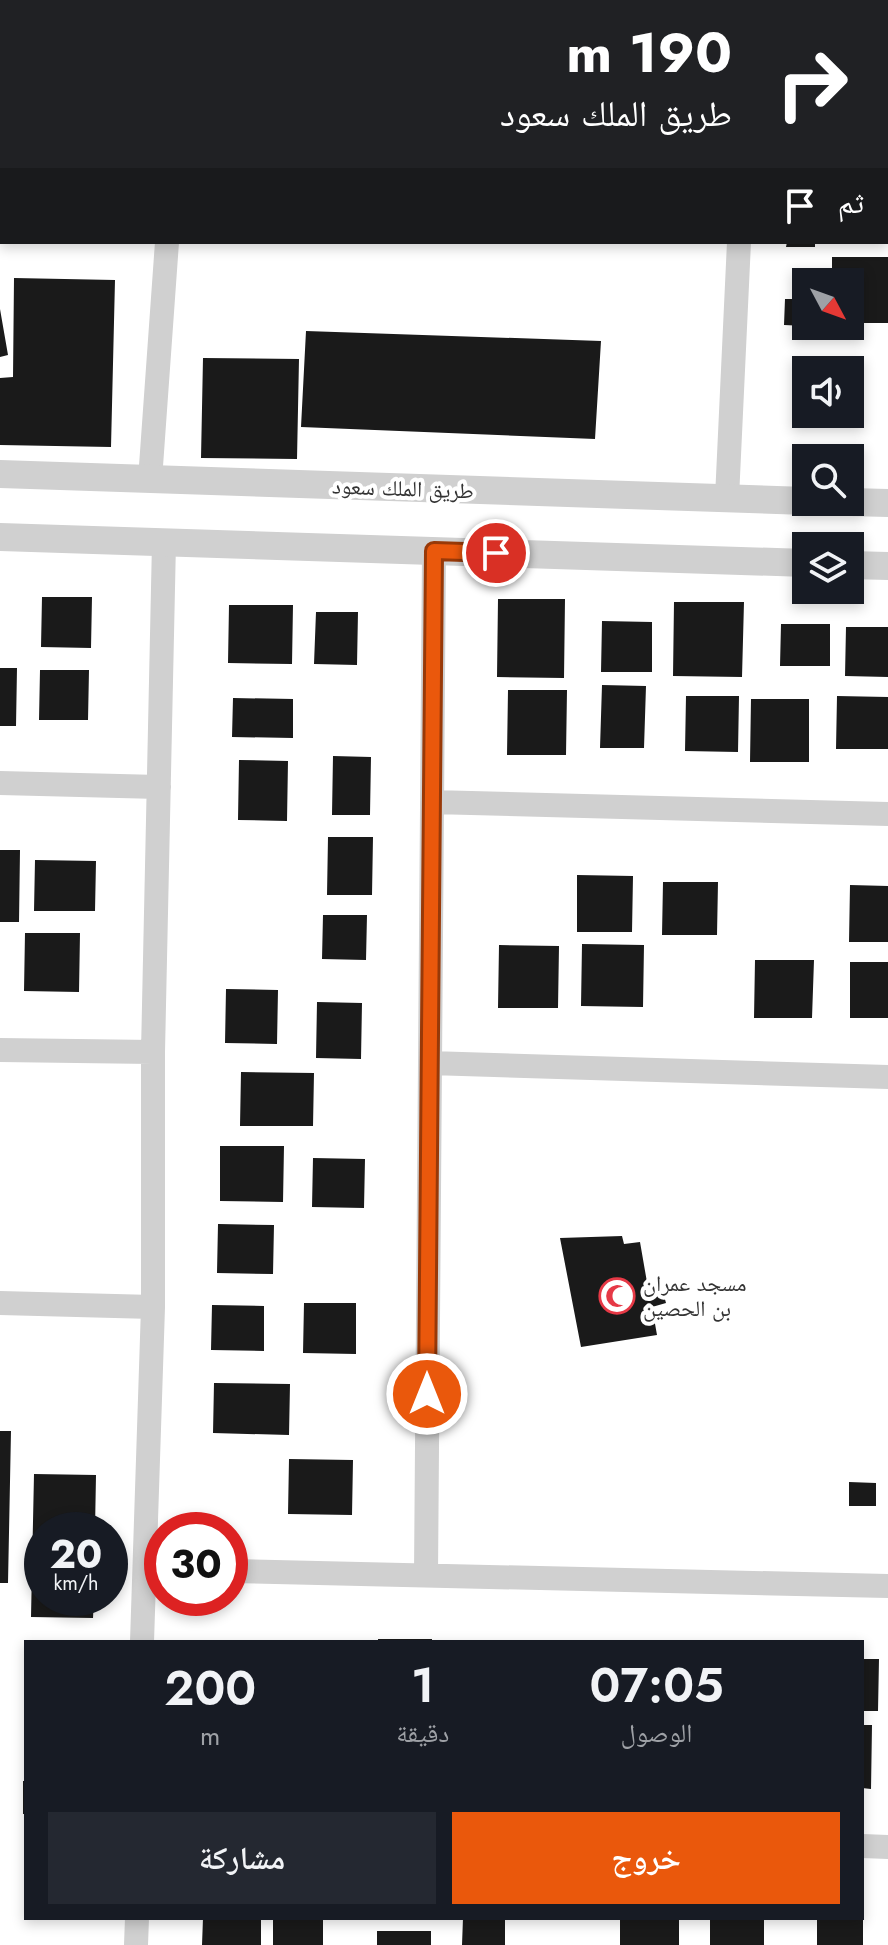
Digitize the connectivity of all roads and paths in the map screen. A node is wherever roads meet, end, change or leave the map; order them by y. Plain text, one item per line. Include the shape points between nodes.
1 (167, 244) edge
2 (739, 244) edge
3 (0, 474) edge
4 (150, 480) junction
5 (727, 498) junction
6 (792, 500) edge
7 (864, 502) edge
8 (888, 503) edge
9 (0, 537) edge
10 (164, 542) junction
11 (434, 551) junction
12 (792, 563) edge
13 (864, 565) edge
14 (888, 566) edge
15 (0, 783) edge
16 (159, 787) junction
17 (432, 802) junction
18 (888, 814) edge
19 (0, 1050) edge
20 (153, 1052) junction
21 (430, 1063) junction
22 (888, 1077) edge
23 (0, 1303) edge
24 (153, 1307) junction
25 (153, 1512) edge
26 (248, 1571) edge
27 (426, 1575) junction
28 (888, 1586) edge
29 (146, 1616) edge
30 (142, 1640) edge
31 (864, 1846) edge
32 (888, 1847) edge
33 (137, 1920) edge
34 (136, 1945) edge

1 - 4 street
2 - 5 street
3 - 4 street, طريق الملك سعود
4 - 5 street, طريق الملك سعود
5 - 6 street, طريق الملك سعود
7 - 8 street
9 - 10 street
10 - 11 street
10 - 16 street
11 - 12 street
11 - 17 street
13 - 14 street
15 - 16 street
16 - 20 street
17 - 18 street
17 - 21 street
19 - 20 street
20 - 24 street
21 - 22 street
21 - 27 street
23 - 24 street
24 - 25 street
26 - 27 street
27 - 28 street
29 - 30 street
31 - 32 street
33 - 34 street

